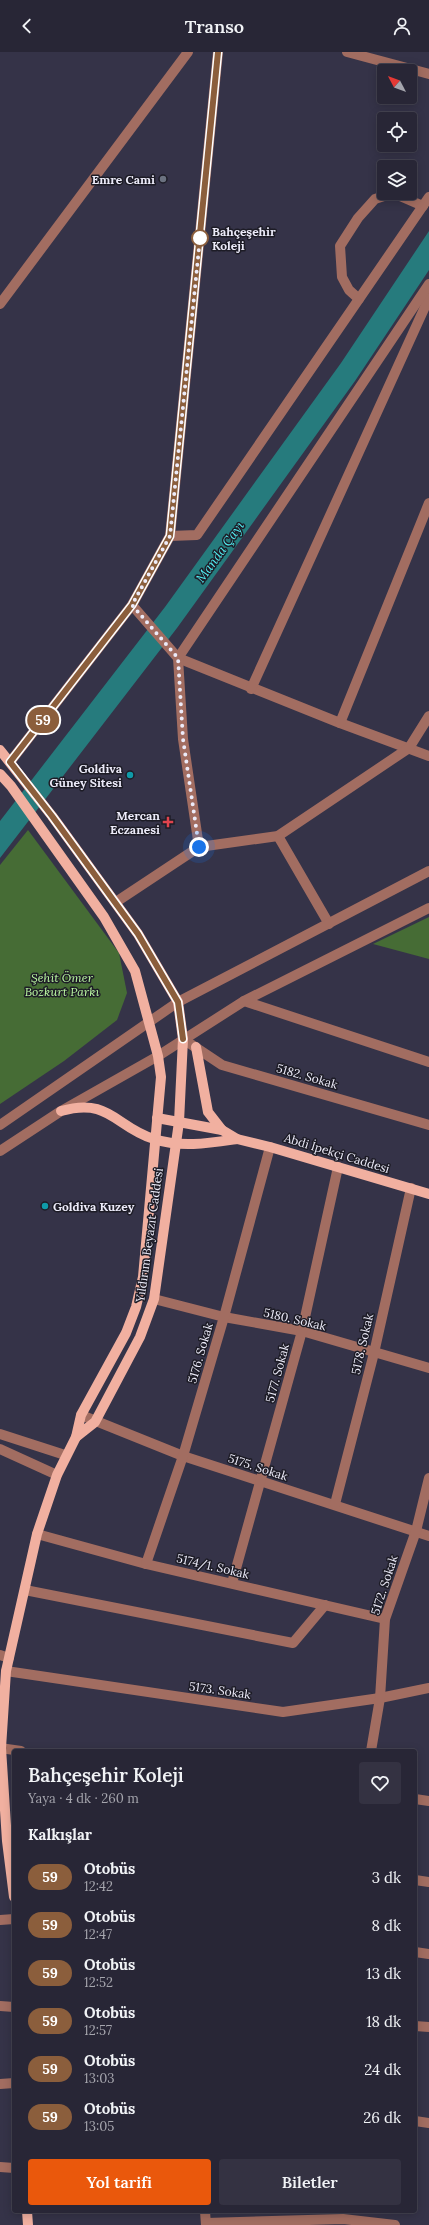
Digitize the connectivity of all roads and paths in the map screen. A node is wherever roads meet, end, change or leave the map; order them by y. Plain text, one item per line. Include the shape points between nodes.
1 (188, 52) edge
2 (218, 52) edge
3 (347, 52) edge
4 (429, 74) edge
5 (429, 197) edge
6 (423, 206) junction
7 (429, 284) edge
8 (429, 298) edge
9 (359, 299) junction
10 (0, 304) edge
11 (429, 503) edge
12 (170, 536) junction
13 (132, 605) junction
14 (178, 658) junction
15 (251, 688) junction
16 (429, 716) edge
17 (340, 723) junction
18 (409, 748) junction
19 (0, 750) edge
20 (429, 756) edge
21 (10, 762) junction
22 (0, 774) edge
23 (278, 836) junction
24 (199, 847) junction
25 (429, 871) edge
26 (116, 902) junction
27 (429, 908) edge
28 (329, 924) junction
29 (244, 1001) junction
30 (178, 1002) junction
31 (148, 1022) junction
32 (183, 1039) junction
33 (196, 1047) junction
34 (158, 1056) junction
35 (429, 1062) edge
36 (61, 1111) junction
37 (157, 1118) junction
38 (179, 1122) junction
39 (0, 1125) edge
40 (429, 1125) edge
41 (222, 1130) junction
42 (237, 1139) junction
43 (155, 1140) junction
44 (176, 1143) junction
45 (270, 1147) junction
46 (0, 1151) edge
47 (338, 1167) junction
48 (411, 1188) junction
49 (429, 1194) edge
50 (154, 1299) junction
51 (224, 1317) junction
52 (302, 1331) junction
53 (374, 1353) junction
54 (429, 1368) edge
55 (81, 1415) junction
56 (95, 1422) junction
57 (0, 1434) edge
58 (76, 1438) junction
59 (0, 1449) edge
60 (65, 1455) junction
61 (183, 1456) junction
62 (57, 1475) junction
63 (429, 1478) edge
64 (261, 1482) junction
65 (335, 1504) junction
66 (416, 1532) junction
67 (37, 1534) junction
68 (429, 1536) edge
69 (146, 1564) junction
70 (232, 1583) junction
71 (24, 1590) junction
72 (325, 1605) junction
73 (385, 1619) junction
74 (5, 1656) edge
75 (6, 1671) junction
76 (429, 1688) edge
77 (380, 1698) junction
78 (1, 1725) edge
79 (0, 1748) edge
80 (371, 1749) edge
81 (12, 1750) edge
82 (417, 1799) edge
83 (429, 1801) edge
84 (10, 1827) edge
85 (4, 1841) edge
86 (417, 1880) edge
87 (429, 1882) edge
88 (12, 1886) edge
89 (12, 1919) edge
90 (0, 1920) edge
91 (417, 1952) edge
92 (429, 1954) edge
93 (0, 2006) edge
94 (12, 2007) edge
95 (417, 2026) edge
96 (429, 2027) edge
97 (12, 2083) edge
98 (0, 2084) edge
99 (417, 2121) edge
100 (429, 2123) edge
101 (0, 2167) edge
102 (12, 2168) edge
103 (27, 2213) edge
104 (205, 2213) edge
105 (343, 2218) edge
106 (206, 2224) edge
107 (28, 2225) edge
108 (395, 2225) edge

1 - 10 street
2 - 12 street
3 - 4 street
5 - 6 street
6 - 9 street
6 - 9 street via 393,193 375,199 358,218 340,246 342,277 349,290
7 - 14 street
8 - 15 street
9 - 12 street via 197,535
11 - 17 street
12 - 13 street
13 - 14 street
13 - 21 street
14 - 15 street
14 - 24 street via 183,739
15 - 17 street
16 - 18 street
17 - 18 street
18 - 20 street
18 - 23 street
19 - 21 main road
21 - 26 main road
22 - 31 main road, Yıldırım Beyazıt Caddesi via 104,917 135,971
23 - 24 street
23 - 28 street
24 - 26 street
25 - 28 street
26 - 30 main road
27 - 29 street
28 - 30 street
29 - 32 street
29 - 35 street
30 - 31 street
30 - 32 main road, Yıldırım Beyazıt Caddesi
31 - 34 main road, Yıldırım Beyazıt Caddesi
31 - 39 street
32 - 33 street, 5182. Sokak
32 - 34 street
32 - 38 main road, Yıldırım Beyazıt Caddesi
33 - 40 street, 5182. Sokak via 222,1065
33 - 41 main road via 208,1112
34 - 36 street
34 - 37 main road, Yıldırım Beyazıt Caddesi via 161,1077
36 - 43 main road, Abdi İpekçi Caddesi via 77,1106 95,1107
36 - 46 street
37 - 38 main road, Abdi İpekçi Caddesi
37 - 43 main road, Yıldırım Beyazıt Caddesi
38 - 41 main road, Abdi İpekçi Caddesi
38 - 44 main road, Yıldırım Beyazıt Caddesi
41 - 42 main road, Abdi İpekçi Caddesi
42 - 44 main road, Abdi İpekçi Caddesi via 207,1144
42 - 45 main road, Abdi İpekçi Caddesi
43 - 44 main road, Abdi İpekçi Caddesi
43 - 55 main road, Yıldırım Beyazıt Caddesi via 143,1276 136,1307 126,1332
44 - 50 main road, Yıldırım Beyazıt Caddesi
45 - 47 main road, Abdi İpekçi Caddesi
45 - 51 street, 5176. Sokak
47 - 48 main road, Abdi İpekçi Caddesi
47 - 52 street, 5177. Sokak
48 - 49 main road, Abdi İpekçi Caddesi
48 - 53 street, 5178. Sokak
50 - 51 street, 5180. Sokak
50 - 56 main road, Yıldırım Beyazıt Caddesi via 140,1337
51 - 52 street, 5180. Sokak
51 - 61 street, 5176. Sokak
52 - 53 street, 5180. Sokak
52 - 64 street, 5177. Sokak
53 - 54 street, 5180. Sokak
53 - 65 street, 5178. Sokak
55 - 56 street, 5175. Sokak
55 - 58 main road, Yıldırım Beyazıt Caddesi
56 - 58 main road, Yıldırım Beyazıt Caddesi
56 - 61 street, 5175. Sokak
57 - 60 street
58 - 60 main road, Yıldırım Beyazıt Caddesi
59 - 62 street
60 - 62 main road, Yıldırım Beyazıt Caddesi
61 - 64 street, 5175. Sokak
61 - 69 street, 5176. Sokak
62 - 67 main road, Yıldırım Beyazıt Caddesi
63 - 66 street, 5172. Sokak
64 - 65 street, 5175. Sokak
64 - 70 street, 5177. Sokak
65 - 66 street, 5175. Sokak
66 - 68 street, 5175. Sokak
66 - 73 street, 5172. Sokak
67 - 69 street, 5174/1. Sokak
67 - 71 main road, Yıldırım Beyazıt Caddesi
69 - 70 street, 5174/1. Sokak
70 - 72 street, 5174/1. Sokak
71 - 72 street via 293,1643
71 - 74 main road, Yıldırım Beyazıt Caddesi
72 - 73 street, 5174/1. Sokak
73 - 77 street, 5172. Sokak
74 - 75 main road, Yıldırım Beyazıt Caddesi
75 - 77 street, 5173. Sokak via 283,1712
75 - 78 main road, Yıldırım Beyazıt Caddesi
76 - 77 street, 5173. Sokak
77 - 80 street, 5172. Sokak
78 - 79 main road, Yıldırım Beyazıt Caddesi
79 - 81 street
79 - 84 main road, Yıldırım Beyazıt Caddesi
82 - 83 street
84 - 85 main road, Yıldırım Beyazıt Caddesi
85 - 88 main road, Yıldırım Beyazıt Caddesi
86 - 87 street
89 - 90 street
91 - 92 street
93 - 94 street
95 - 96 street
97 - 98 street
99 - 100 street
101 - 102 street
103 - 107 main road
104 - 106 street
105 - 106 street
105 - 108 street

